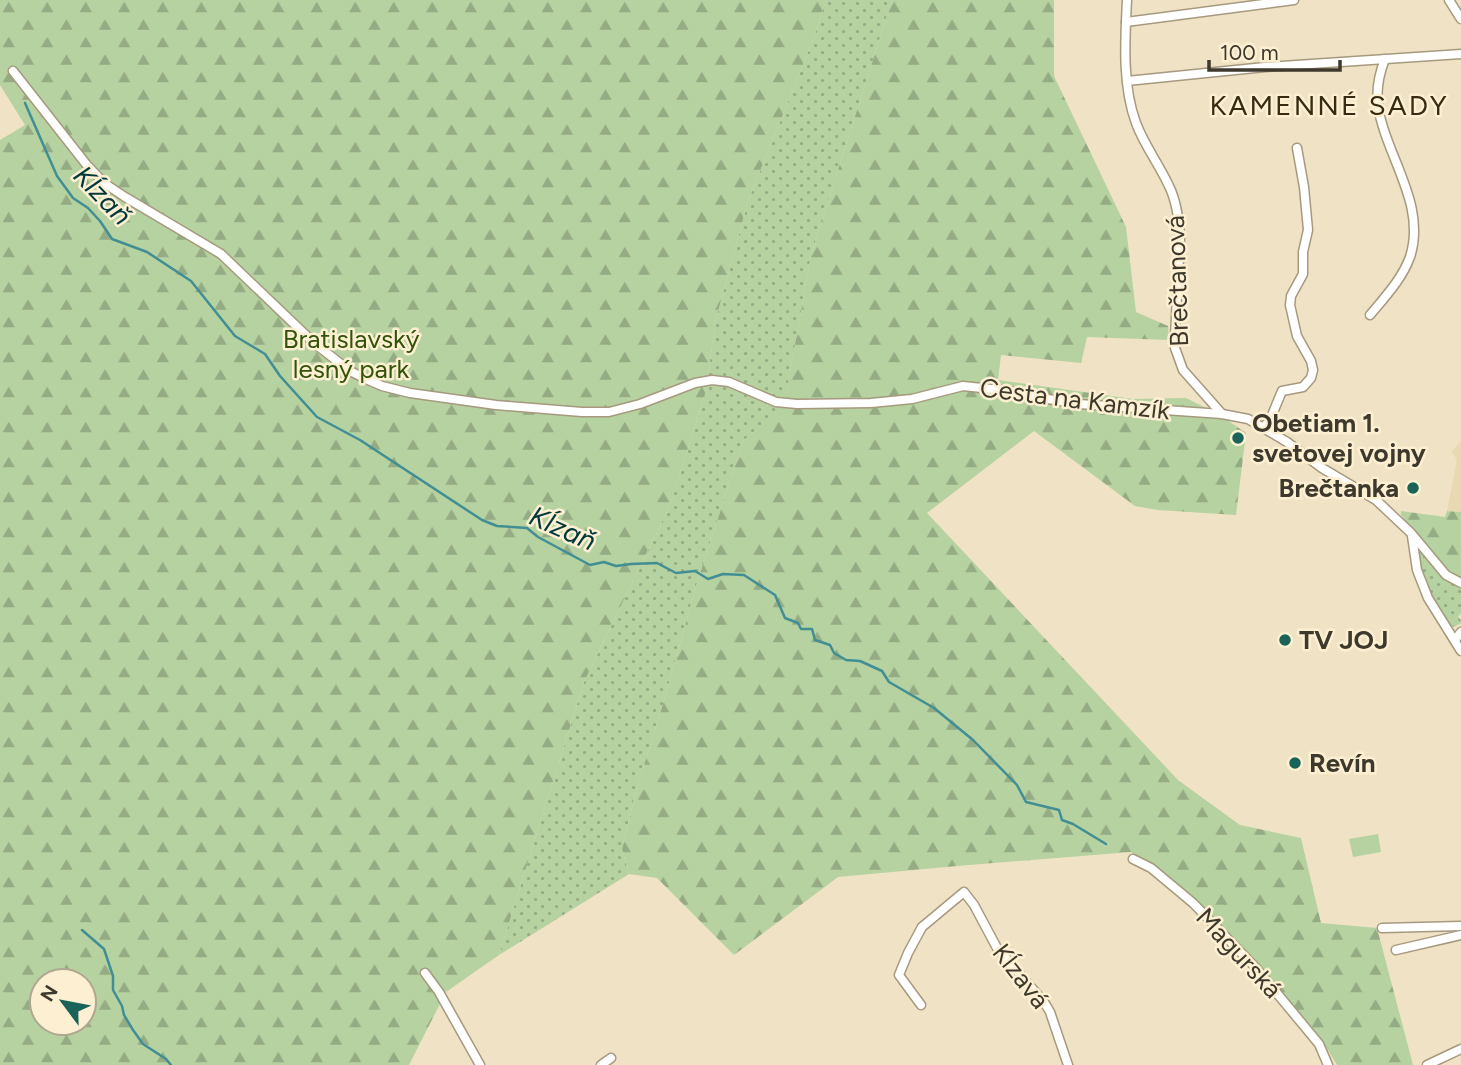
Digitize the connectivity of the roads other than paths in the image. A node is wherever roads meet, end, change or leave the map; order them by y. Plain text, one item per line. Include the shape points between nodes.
1 (1127, 0) edge
2 (1294, 0) edge
3 (1449, 0) edge
4 (1461, 19) edge
5 (1126, 22) junction
6 (1461, 54) edge
7 (1385, 58) junction
8 (13, 71) dead end
9 (1127, 81) junction
10 (1297, 148) dead end
11 (1370, 314) dead end
12 (1222, 414) junction
13 (1263, 428) junction
14 (1411, 533) junction
15 (1461, 583) edge
16 (1461, 632) edge
17 (1455, 640) junction
18 (1461, 651) edge
19 (1133, 859) dead end
20 (1461, 926) edge
21 (1382, 928) dead end
22 (1461, 935) edge
23 (1396, 950) dead end
24 (425, 973) dead end
25 (920, 1005) dead end
26 (1461, 1049) edge
27 (611, 1058) dead end
28 (480, 1065) edge
29 (601, 1065) edge
30 (1068, 1065) edge
31 (1328, 1065) edge
32 (1427, 1065) edge

1 - 5 street, Brečtanová
2 - 5 street
3 - 4 street
5 - 9 street, Brečtanová
6 - 7 street
7 - 9 street
7 - 11 street via 1378,106 1414,215 1414,236 1404,271
8 - 12 street, Cesta na Kamzík via 104,183 221,254 314,342 350,371 382,386 496,405 609,412 712,380 729,382 776,402 797,404 912,399 963,386 1079,404
9 - 12 street, Brečtanová via 1137,126 1177,210 1175,348 1183,370
10 - 13 street via 1308,230 1303,274 1290,305 1312,373 1303,387 1282,391
12 - 13 street via 1248,419
13 - 14 street via 1376,500
14 - 15 street via 1446,575
14 - 17 street via 1428,598
16 - 17 street
17 - 18 street
19 - 31 street, Magurská via 1194,903 1256,968 1319,1044
20 - 21 street
22 - 23 street
24 - 28 street
25 - 30 street, Kĺzavá via 899,975 922,928 964,892 997,948 1044,1002
26 - 32 street
27 - 29 street

